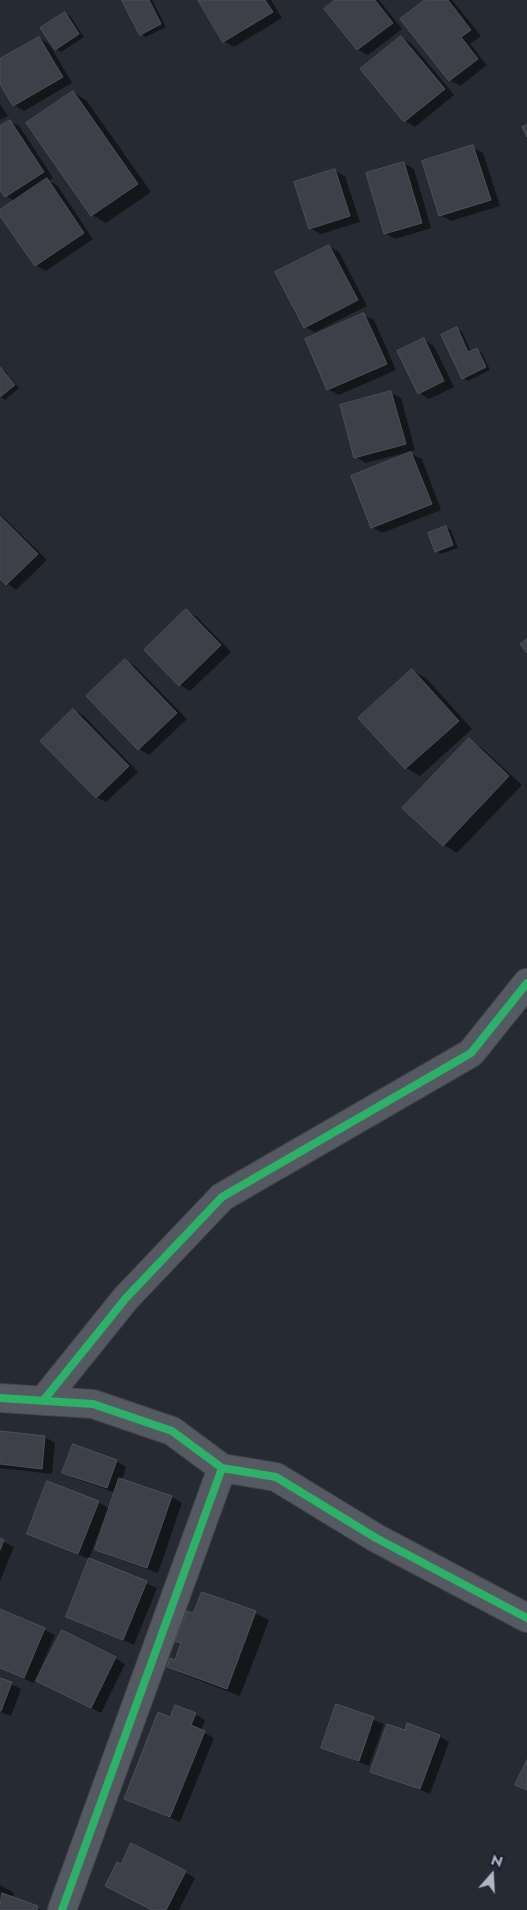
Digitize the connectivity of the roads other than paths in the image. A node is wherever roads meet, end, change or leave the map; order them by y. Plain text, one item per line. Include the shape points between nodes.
1 (527, 983) edge
2 (0, 1398) edge
3 (43, 1401) junction
4 (222, 1468) junction
5 (527, 1618) edge
6 (62, 1910) edge

1 - 3 street via 471,1053 222,1197 126,1298
2 - 3 street
3 - 4 street via 93,1404 172,1432
4 - 5 street via 276,1477 376,1538
4 - 6 street

